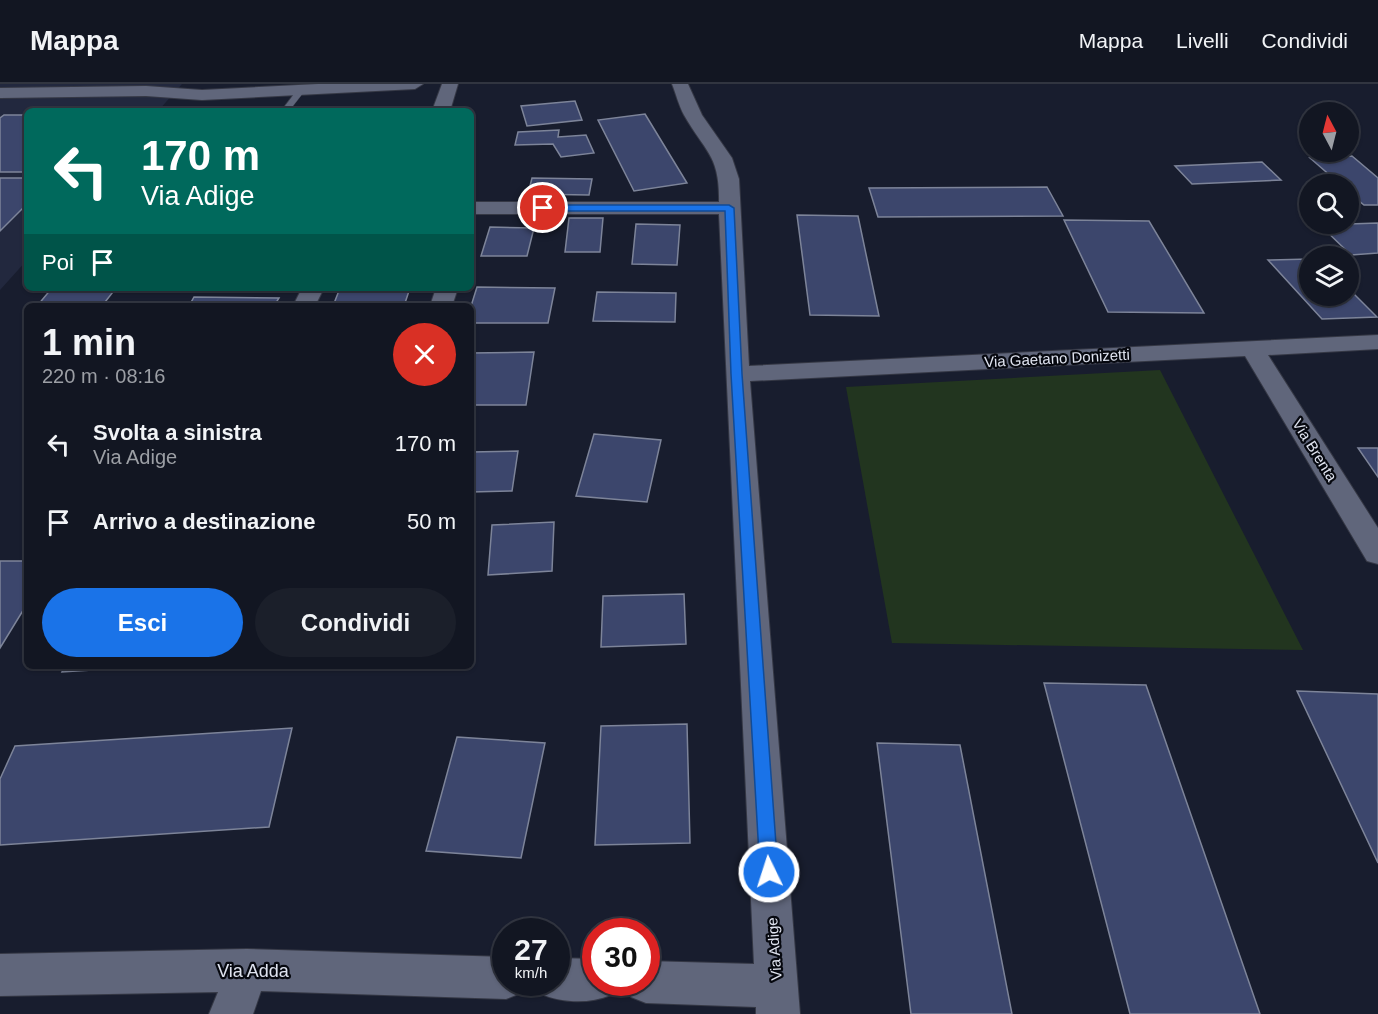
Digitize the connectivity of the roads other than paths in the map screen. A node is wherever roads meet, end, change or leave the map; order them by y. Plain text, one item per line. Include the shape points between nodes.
1 (415, 84) edge
2 (450, 84) edge
3 (680, 84) edge
4 (303, 88) junction
5 (0, 93) edge
6 (287, 108) edge
7 (442, 108) edge
8 (729, 208) junction
9 (474, 210) edge
10 (1378, 342) edge
11 (1252, 348) junction
12 (737, 374) junction
13 (1378, 553) edge
14 (247, 970) junction
15 (0, 975) edge
16 (492, 978) edge
17 (660, 984) edge
18 (777, 1000) edge
19 (231, 1014) edge

1 - 4 street
2 - 7 street
3 - 8 street, Via Adige via 693,115 723,158 729,179
4 - 5 street via 202,95 146,91
4 - 6 lane
8 - 9 street
8 - 12 street, Via Adige
10 - 11 street, Via Gaetano Donizetti
11 - 12 street, Via Gaetano Donizetti
11 - 13 street, Via Brenta
12 - 18 street, Via Adige
14 - 15 street, Via Adda
14 - 16 street, Via Adda
14 - 19 street
17 - 18 street

